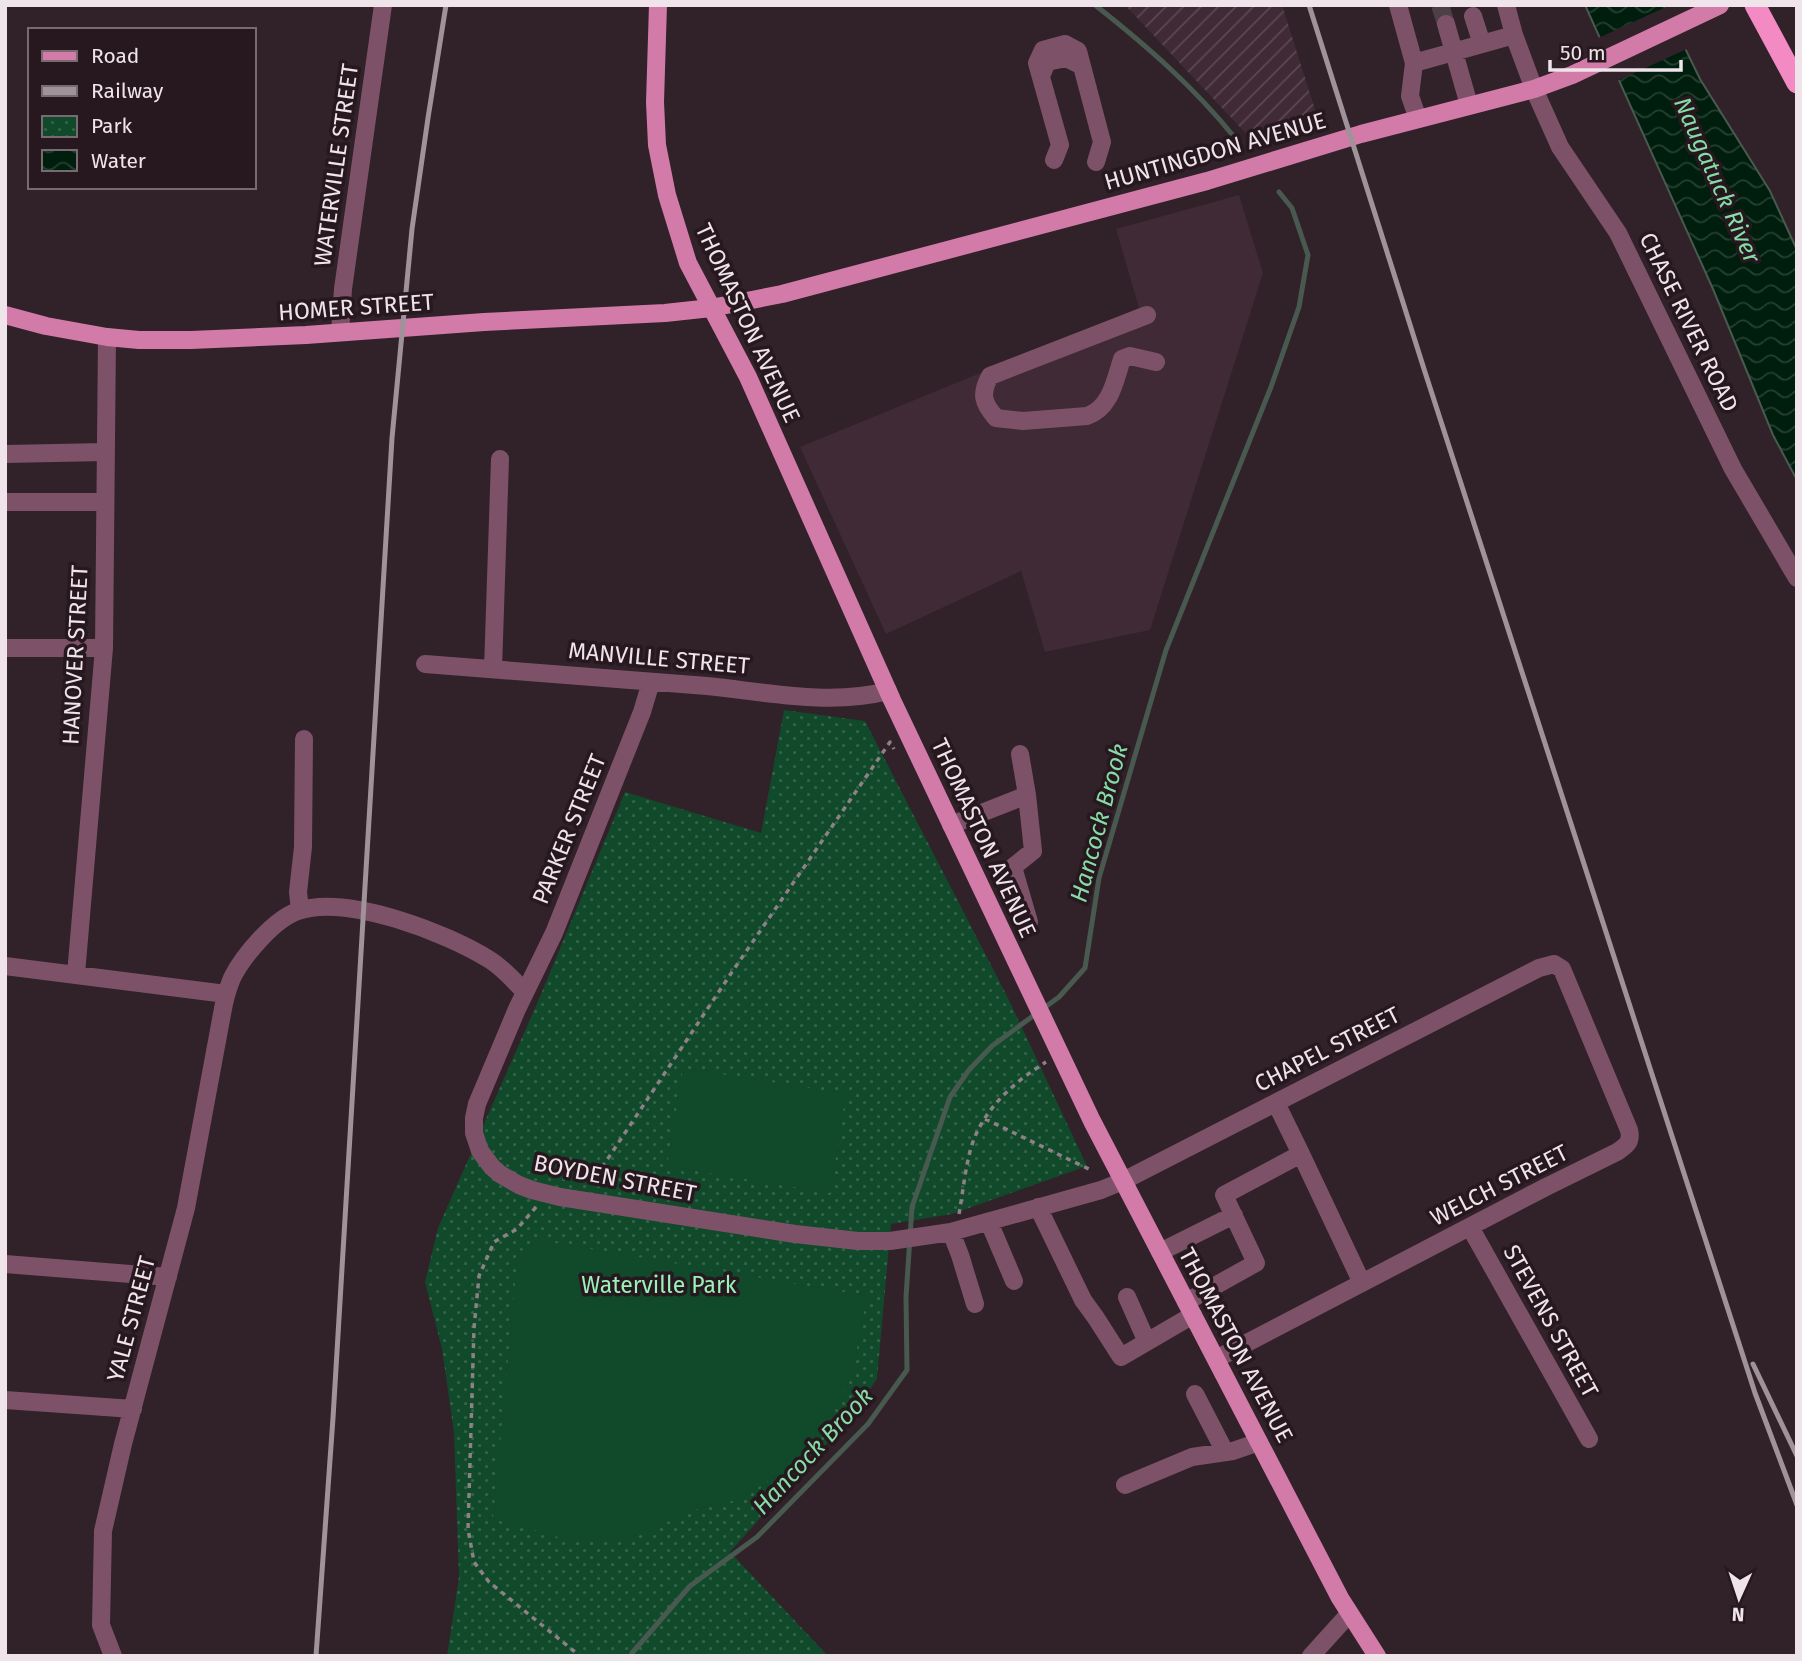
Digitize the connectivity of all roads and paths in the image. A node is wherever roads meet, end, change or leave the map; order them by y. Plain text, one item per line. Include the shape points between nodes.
1 (383, 5) edge
2 (658, 5) edge
3 (1398, 5) edge
4 (1506, 5) edge
5 (1720, 5) edge
6 (1755, 5) edge
7 (1473, 16) dead end
8 (1446, 24) tunnel mouth
9 (1514, 35) junction
10 (1482, 44) junction
11 (1454, 52) junction
12 (1414, 63) junction
13 (1797, 83) edge
14 (1534, 89) junction
15 (1469, 106) junction
16 (1418, 118) junction
17 (1054, 160) dead end
18 (1096, 162) dead end
19 (711, 308) junction
20 (5, 315) edge
21 (1147, 315) dead end
22 (340, 332) junction
23 (107, 337) junction
24 (1156, 362) dead end
25 (106, 452) junction
26 (5, 454) edge
27 (500, 459) dead end
28 (5, 502) edge
29 (105, 502) junction
30 (1797, 578) edge
31 (5, 648) edge
32 (104, 648) junction
33 (425, 664) dead end
34 (493, 669) junction
35 (651, 682) junction
36 (888, 691) junction
37 (304, 739) dead end
38 (895, 750) dead end
39 (1020, 754) dead end
40 (1027, 794) junction
41 (951, 825) junction
42 (300, 910) junction
43 (1029, 922) dead end
44 (1554, 964) joint
45 (5, 966) edge
46 (76, 974) junction
47 (525, 992) junction
48 (226, 994) junction
49 (1050, 1071) dead end
50 (1276, 1103) junction
51 (985, 1119) junction
52 (1301, 1154) junction
53 (1093, 1171) dead end
54 (1123, 1181) junction
55 (547, 1194) junction
56 (582, 1202) junction
57 (1038, 1207) junction
58 (971, 1210) dead end
59 (1234, 1215) junction
60 (989, 1222) junction
61 (1470, 1227) junction
62 (951, 1233) junction
63 (1160, 1252) junction
64 (5, 1264) edge
65 (168, 1277) junction
66 (1014, 1281) dead end
67 (1362, 1283) junction
68 (1127, 1297) dead end
69 (975, 1304) dead end
70 (1189, 1308) junction
71 (1147, 1342) junction
72 (1216, 1359) junction
73 (1195, 1394) dead end
74 (5, 1400) edge
75 (133, 1409) junction
76 (1589, 1439) dead end
77 (1259, 1442) junction
78 (1225, 1452) junction
79 (1125, 1486) dead end
80 (1349, 1614) junction
81 (113, 1656) edge
82 (580, 1656) edge
83 (1311, 1656) edge
84 (1377, 1656) edge

1 - 22 street, WATERVILLE STREET
2 - 19 main road, THOMASTON AVENUE via 655,102 660,160 688,263
3 - 12 street
4 - 9 street, CHASE RIVER ROAD
5 - 14 main road, HUNTINGDON AVENUE
6 - 13 highway
7 - 10 street
8 - 11 street
9 - 10 street
9 - 14 street, CHASE RIVER ROAD
10 - 11 street
11 - 12 street
11 - 15 street
12 - 16 street via 1410,96
14 - 15 main road, HUNTINGDON AVENUE
14 - 30 street, CHASE RIVER ROAD via 1560,147 1618,233 1733,469
15 - 16 main road, HUNTINGDON AVENUE
16 - 19 main road, HUNTINGDON AVENUE via 1207,181 782,294
17 - 18 street via 1060,145 1037,63 1043,50 1065,44 1078,51 1102,142
19 - 22 main road, HOMER STREET
19 - 36 main road, THOMASTON AVENUE via 748,377
20 - 23 main road, HOMER STREET
21 - 24 street via 990,376 984,387 985,405 996,418 1023,421 1095,414 1107,403 1122,359 1130,356
22 - 23 main road, HOMER STREET via 191,340
23 - 25 street, HANOVER STREET
25 - 26 street
25 - 29 street, HANOVER STREET
27 - 34 street
28 - 29 street
29 - 32 street, HANOVER STREET
31 - 32 street
32 - 46 street, HANOVER STREET
33 - 34 street, MANVILLE STREET
34 - 35 street, MANVILLE STREET
35 - 36 street, MANVILLE STREET via 825,698
35 - 47 street, PARKER STREET via 554,933
36 - 41 main road, THOMASTON AVENUE
37 - 42 street
38 - 56 path via 890,742 593,1178
39 - 40 street
40 - 41 street
40 - 43 street via 1033,852 1013,867
41 - 54 main road, THOMASTON AVENUE
42 - 47 street via 346,907 413,925 491,961
42 - 48 street via 265,934 237,970
44 - 50 street, CHAPEL STREET
44 - 61 street, WELCH STREET via 1564,974 1593,1041 1630,1142
45 - 46 street
46 - 48 street
47 - 55 street, BOYDEN STREET via 477,1104 474,1133 480,1151 500,1174
48 - 65 street, YALE STREET via 188,1197
49 - 51 path via 1046,1062 1026,1074
50 - 52 street
50 - 54 street, CHAPEL STREET
51 - 53 path
51 - 58 path via 971,1150 959,1215
52 - 59 street via 1224,1195
52 - 67 street
54 - 57 street, BOYDEN STREET
54 - 63 main road, THOMASTON AVENUE
55 - 56 street, BOYDEN STREET
55 - 82 path via 517,1229 494,1242 479,1276 468,1529 474,1562 489,1582
56 - 62 street, BOYDEN STREET via 858,1241
57 - 60 street, BOYDEN STREET
57 - 71 street via 1083,1300 1121,1357
59 - 63 street
59 - 70 street via 1256,1263
60 - 62 street, BOYDEN STREET
60 - 66 street
61 - 67 street, WELCH STREET
61 - 76 street, STEVENS STREET
62 - 69 street
63 - 70 main road, THOMASTON AVENUE
64 - 65 street
65 - 75 street, YALE STREET
67 - 72 street, WELCH STREET
68 - 71 street
70 - 71 street
70 - 72 main road, THOMASTON AVENUE
72 - 77 main road, THOMASTON AVENUE
73 - 78 street
74 - 75 street
75 - 81 street, YALE STREET via 103,1531 101,1625
77 - 78 street
77 - 80 main road, THOMASTON AVENUE
78 - 79 street via 1192,1457
80 - 83 street
80 - 84 main road, THOMASTON AVENUE

